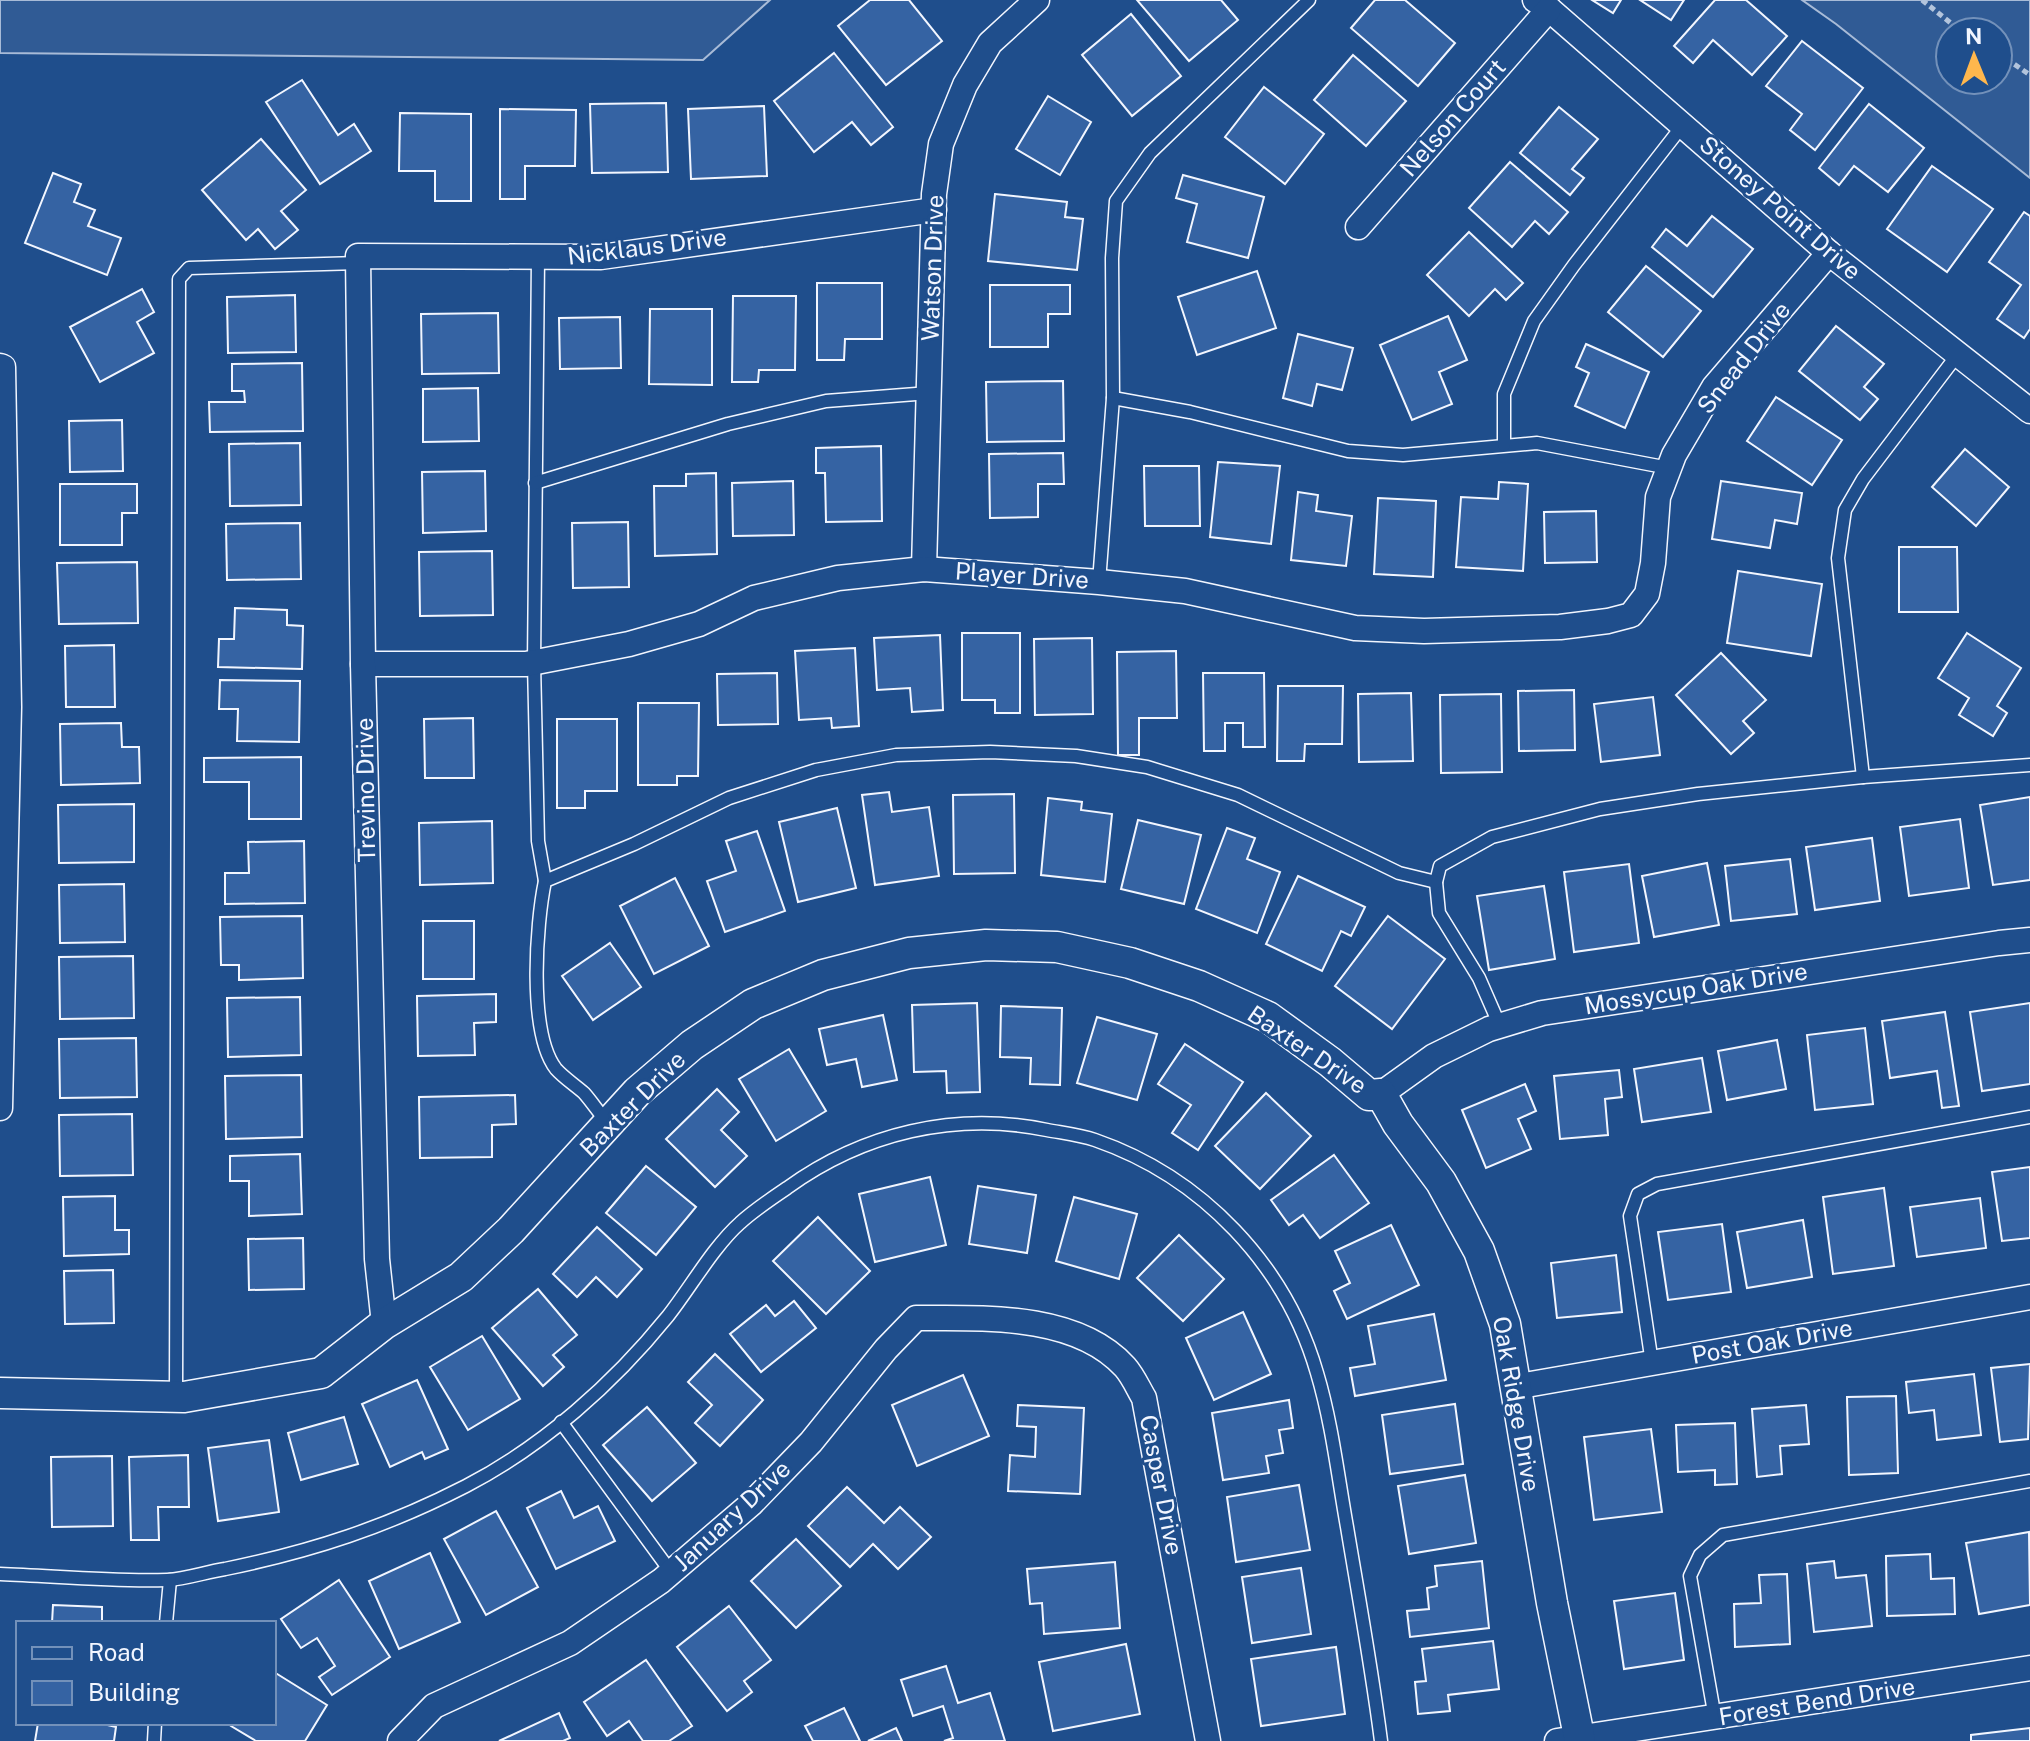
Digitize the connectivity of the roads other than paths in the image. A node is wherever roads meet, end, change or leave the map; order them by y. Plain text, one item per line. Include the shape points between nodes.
1 (1037, 0) edge
2 (1309, 0) edge
3 (1542, 4) edge
4 (1683, 125) junction
5 (934, 210) junction
6 (1358, 227) dead end
7 (1829, 253) junction
8 (538, 258) junction
9 (358, 260) junction
10 (1958, 354) junction
11 (2, 366) edge
12 (929, 393) junction
13 (1113, 398) junction
14 (2030, 411) edge
15 (1504, 445) junction
16 (1669, 468) junction
17 (535, 483) junction
18 (3, 527) edge
19 (1653, 563) joint
20 (924, 569) junction
21 (1099, 582) junction
22 (534, 663) junction
23 (363, 664) junction
24 (4, 707) edge
25 (2030, 765) edge
26 (1863, 777) junction
27 (3, 872) edge
28 (545, 881) junction
29 (1436, 882) junction
30 (2030, 940) edge
31 (1500, 1026) junction
32 (1, 1044) edge
33 (1381, 1094) junction
34 (0, 1108) edge
35 (2030, 1117) edge
36 (609, 1125) junction
37 (2030, 1297) edge
38 (1002, 1318) joint
39 (384, 1324) junction
40 (1652, 1363) junction
41 (1514, 1387) junction
42 (0, 1393) edge
43 (176, 1396) junction
44 (561, 1422) junction
45 (2030, 1481) edge
46 (671, 1572) junction
47 (0, 1574) edge
48 (170, 1580) junction
49 (166, 1621) edge
50 (2030, 1668) edge
51 (1715, 1718) junction
52 (1572, 1740) edge
53 (400, 1741) edge
54 (1208, 1741) edge
55 (1381, 1741) edge

1 - 5 street, Watson Drive via 990,43 965,85 941,144
2 - 13 lane via 1150,153 1116,201
3 - 4 street, Stoney Point Drive
3 - 6 street, Nelson Court
4 - 7 street, Stoney Point Drive
4 - 15 lane via 1534,321 1504,394
5 - 8 street, Nicklaus Drive via 601,257
5 - 12 street, Watson Drive
7 - 10 street, Stoney Point Drive
7 - 16 street, Snead Drive via 1714,387
8 - 9 street, Nicklaus Drive
8 - 17 lane
9 - 23 street, Trevino Drive
9 - 43 lane via 189,268 179,279
10 - 14 street, Stoney Point Drive
10 - 26 lane via 1845,510 1838,558
11 - 18 street
12 - 17 lane via 826,401
12 - 20 street, Watson Drive
13 - 15 lane via 1348,451 1403,455
13 - 21 lane
15 - 16 lane via 1537,443
16 - 19 street, Snead Drive via 1658,497
17 - 22 lane
18 - 24 street
19 - 21 street, Player Drive via 1647,594 1631,615 1560,627 1355,628 1185,591
20 - 21 street, Player Drive
20 - 22 street, Player Drive via 838,578 768,594 699,624
22 - 23 street, Player Drive
22 - 28 lane via 538,841
23 - 39 street, Trevino Drive via 377,1259
24 - 27 street
25 - 26 lane
26 - 29 lane via 1600,809 1492,837 1440,866
27 - 32 street
28 - 29 lane via 729,798 816,770 896,755 990,752 1076,756 1147,767 1238,795 1399,873
28 - 36 lane via 537,937 541,1029 555,1067
29 - 31 lane via 1439,913 1479,978
30 - 31 street, Mossycup Oak Drive via 1542,1013
31 - 33 street, Mossycup Oak Drive via 1434,1056
32 - 34 street
33 - 36 street, Baxter Drive via 1369,1095 1268,1017 1199,986 1057,947 986,945 909,953 823,975 753,1004 692,1045 637,1092
33 - 41 street, Oak Ridge Drive via 1441,1182 1479,1251 1505,1324
35 - 40 lane via 1657,1184 1638,1194 1630,1216
36 - 39 street, Baxter Drive via 461,1277
37 - 40 street, Post Oak Drive
38 - 46 street, January Drive via 916,1318 751,1504
38 - 54 street, Casper Drive via 1074,1334 1106,1350 1126,1368 1144,1398
39 - 43 street, Baxter Drive via 321,1373
40 - 41 street, Post Oak Drive
41 - 52 street, Oak Ridge Drive
42 - 43 street, Baxter Drive
44 - 46 lane
44 - 48 lane via 470,1484 349,1538
44 - 55 lane via 600,1390 665,1320 736,1226 831,1160 878,1139 927,1126 1023,1125 1094,1140 1159,1169 1196,1194 1234,1228 1287,1296 1318,1375
45 - 51 lane via 1723,1535 1700,1555 1690,1576
46 - 53 street, January Drive via 570,1643 434,1706
47 - 48 lane
48 - 49 lane
50 - 51 street, Forest Bend Drive
51 - 52 street, Forest Bend Drive

